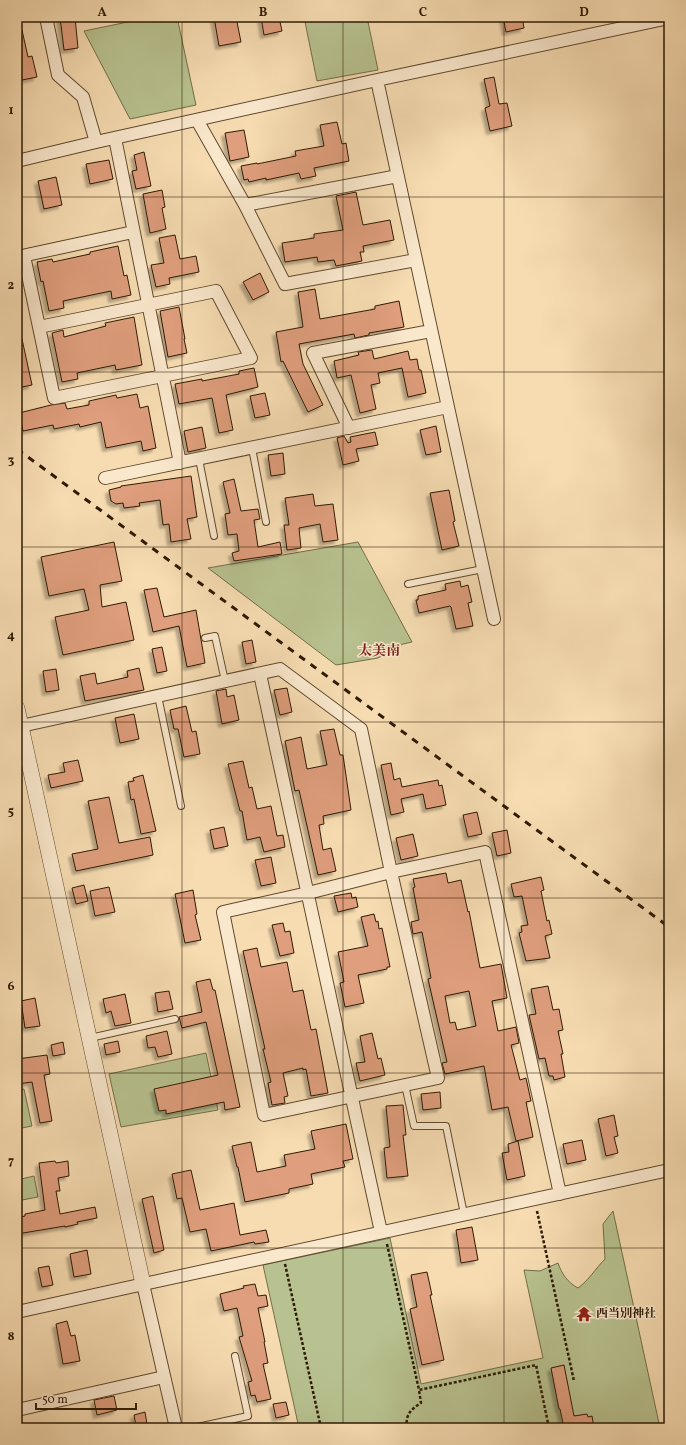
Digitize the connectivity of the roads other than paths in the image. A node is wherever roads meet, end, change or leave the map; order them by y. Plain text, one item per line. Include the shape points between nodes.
1 (46, 17) edge
2 (669, 18) edge
3 (377, 80) junction
4 (197, 120) junction
5 (115, 138) junction
6 (96, 142) junction
7 (17, 161) edge
8 (398, 176) junction
9 (245, 205) junction
10 (134, 232) junction
11 (20, 257) edge
12 (416, 260) junction
13 (148, 306) junction
14 (39, 327) junction
15 (431, 332) junction
16 (162, 376) junction
17 (448, 408) junction
18 (349, 428) junction
19 (252, 448) junction
20 (199, 459) junction
21 (180, 463) junction
22 (105, 478) dead end
23 (266, 522) dead end
24 (214, 536) dead end
25 (483, 569) junction
26 (408, 584) dead end
27 (494, 619) dead end
28 (205, 638) dead end
29 (260, 674) junction
30 (225, 681) junction
31 (158, 696) junction
32 (17, 708) edge
33 (21, 726) junction
34 (181, 806) dead end
35 (391, 872) junction
36 (308, 893) junction
37 (175, 1019) dead end
38 (89, 1038) junction
39 (405, 1085) junction
40 (353, 1096) junction
41 (669, 1170) edge
42 (560, 1194) junction
43 (464, 1214) junction
44 (383, 1232) junction
45 (143, 1284) junction
46 (17, 1312) edge
47 (235, 1356) dead end
48 (164, 1377) junction
49 (17, 1410) edge
50 (176, 1428) edge
51 (193, 1428) edge

1 - 6 street via 58,75 83,97
2 - 3 street
3 - 4 street
3 - 8 street
4 - 5 street
4 - 9 street
5 - 6 street
5 - 10 street
6 - 7 street
8 - 9 street
8 - 12 street
9 - 12 street via 285,284
10 - 11 street
10 - 13 street
11 - 14 street
12 - 15 street
13 - 14 street
13 - 16 street
13 - 16 street via 216,291 251,358
14 - 16 street via 54,398
15 - 17 street
15 - 18 street via 313,353
16 - 21 street
17 - 18 street
17 - 25 street
18 - 19 street
19 - 20 street
19 - 23 lane
20 - 21 street
20 - 24 lane
21 - 22 street
25 - 26 lane
25 - 27 street
28 - 30 lane via 215,636
29 - 30 street
29 - 35 street via 280,669 361,729
29 - 36 street
30 - 31 street
31 - 33 street
31 - 34 lane
32 - 33 street
33 - 38 street
35 - 36 street
35 - 39 street via 438,1078
35 - 42 street via 485,852
36 - 40 street
36 - 40 street via 222,912 264,1115
37 - 38 lane
38 - 45 street
39 - 40 street
39 - 43 lane via 414,1126 446,1126
40 - 44 street
41 - 42 street
42 - 43 street
43 - 44 street
44 - 45 street
45 - 46 street
45 - 48 street
47 - 51 lane via 248,1416
48 - 49 street
48 - 50 street

